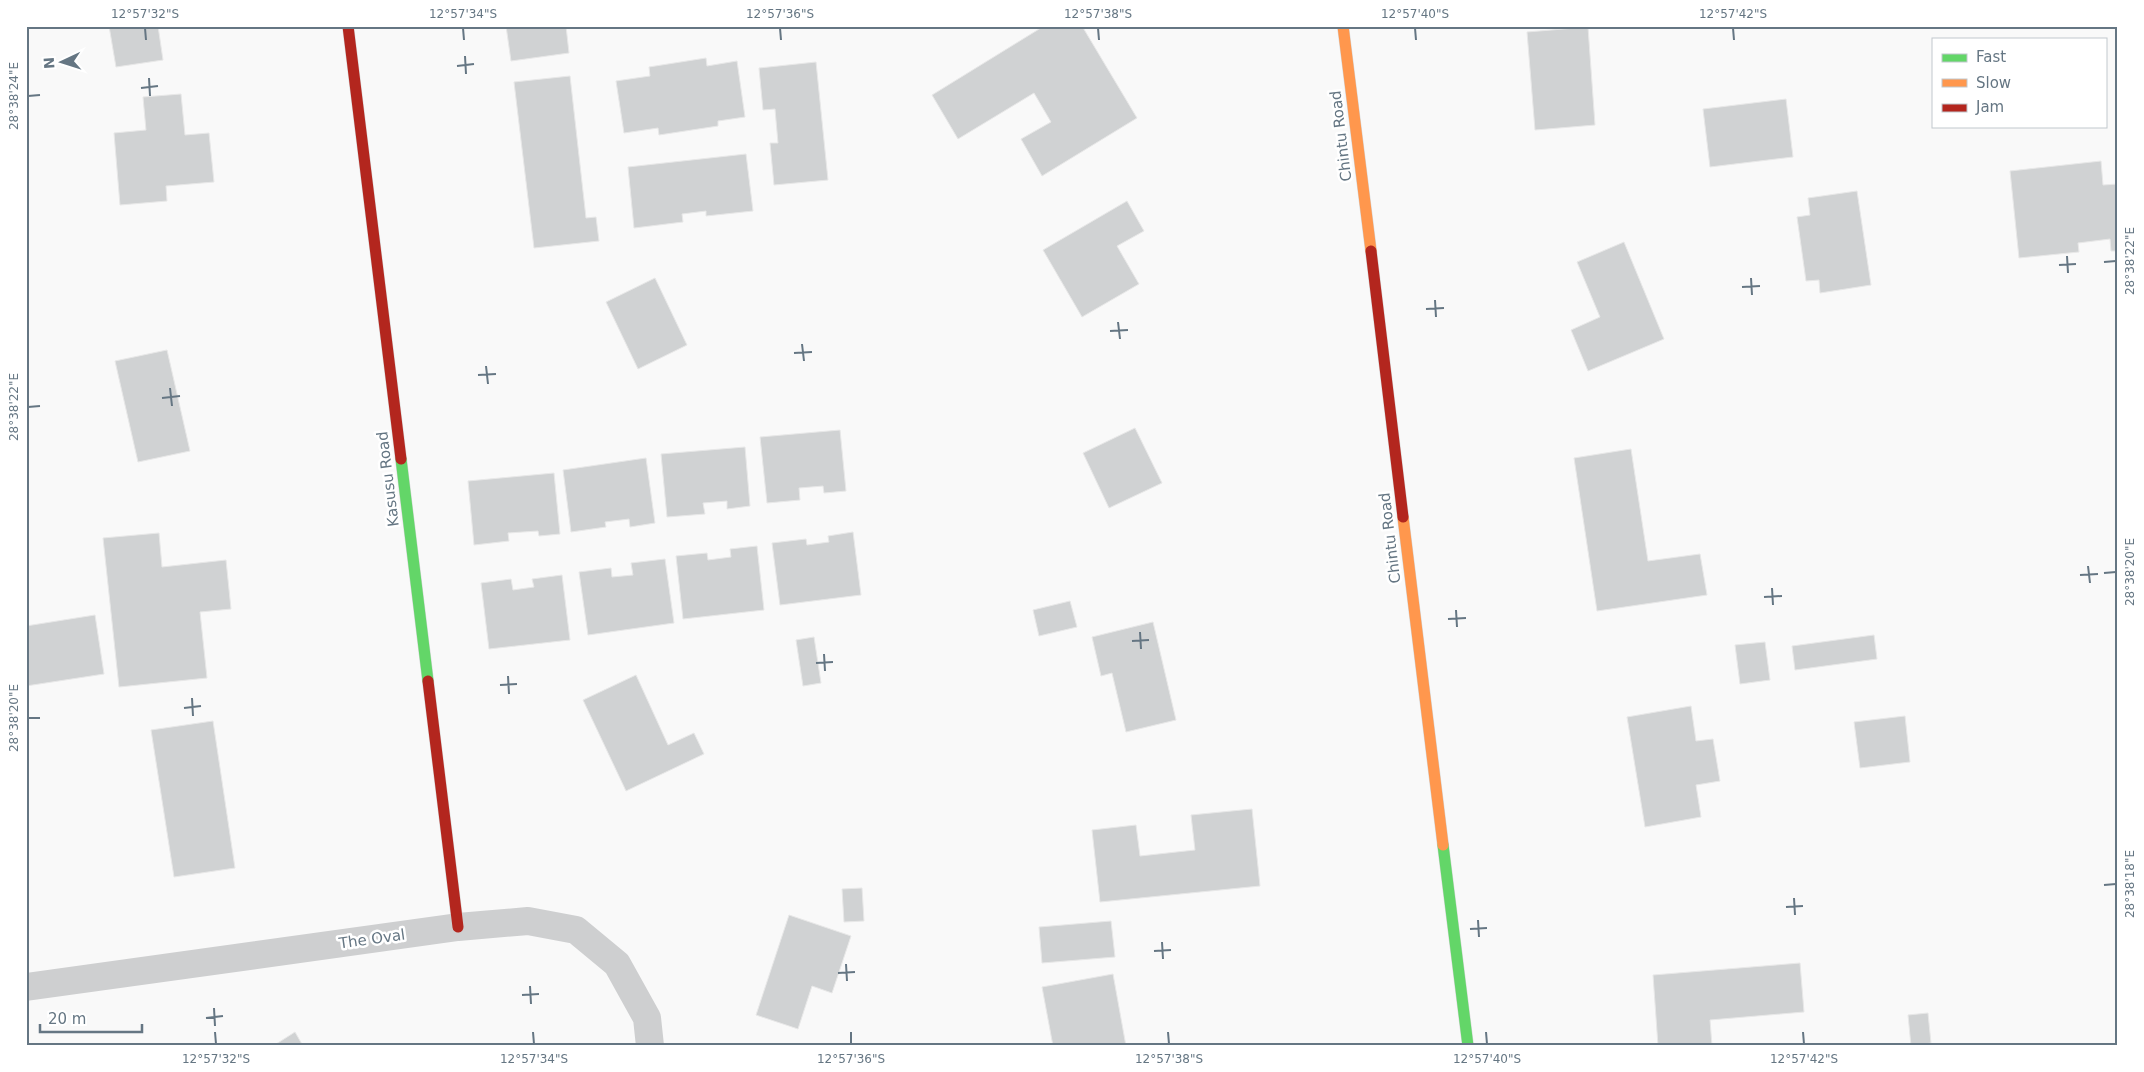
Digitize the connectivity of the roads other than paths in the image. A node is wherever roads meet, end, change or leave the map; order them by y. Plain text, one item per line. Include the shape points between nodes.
1 (348, 26) edge
2 (1343, 26) edge
3 (458, 927) junction
4 (26, 987) edge
5 (650, 1046) edge
6 (1468, 1046) edge

1 - 3 street, Kasusu Road
2 - 6 street, Chintu Road
3 - 4 street, The Oval
3 - 5 street, The Oval via 528,921 576,930 617,964 647,1018

